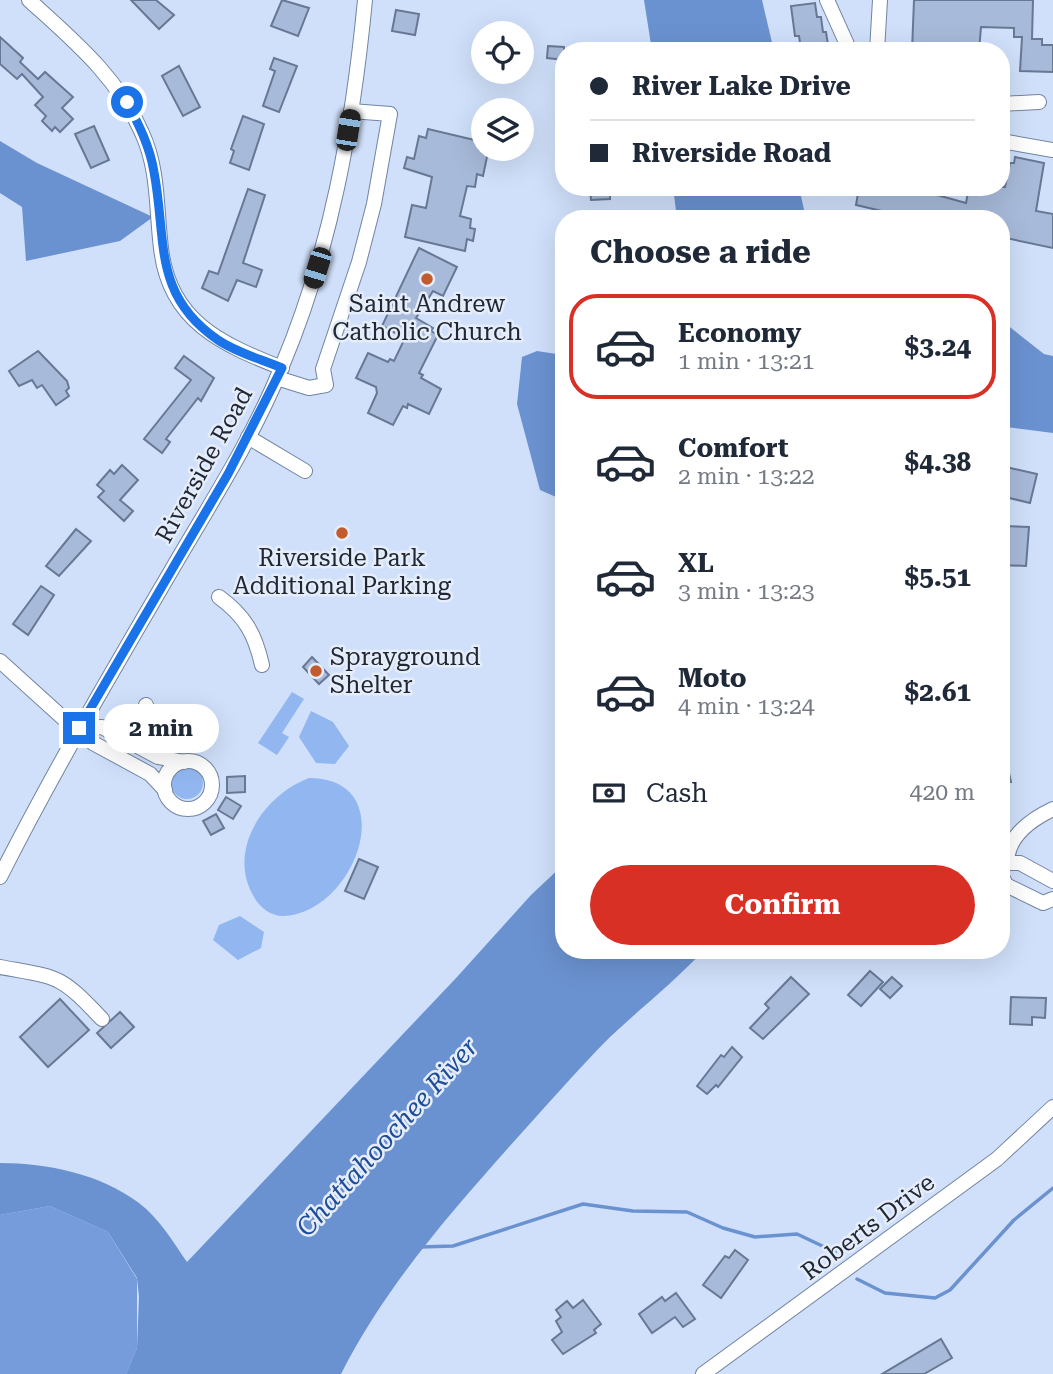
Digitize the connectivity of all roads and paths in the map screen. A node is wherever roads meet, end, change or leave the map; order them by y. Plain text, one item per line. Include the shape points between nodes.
1 (29, 0) edge
2 (365, 0) edge
3 (827, 0) edge
4 (880, 0) edge
5 (846, 42) edge
6 (878, 42) edge
7 (1039, 102) dead end
8 (1010, 104) edge
9 (351, 111) junction
10 (1010, 143) edge
11 (1053, 150) edge
12 (279, 373) junction
13 (247, 438) junction
14 (305, 471) dead end
15 (219, 597) dead end
16 (0, 661) edge
17 (262, 665) dead end
18 (146, 705) dead end
19 (187, 720) dead end
20 (79, 728) junction
21 (184, 762) junction
22 (165, 790) junction
23 (1053, 808) edge
24 (1010, 847) edge
25 (1010, 867) edge
26 (0, 877) edge
27 (1053, 881) edge
28 (1010, 887) edge
29 (1053, 899) edge
30 (0, 967) edge
31 (102, 1019) dead end
32 (1053, 1107) edge
33 (704, 1374) edge

1 - 12 street via 90,56 127,102 154,169 165,270 185,310 220,342
2 - 9 street, Riverside Road
3 - 5 street
4 - 6 street
7 - 8 street
9 - 12 street, Riverside Road via 320,258
9 - 12 street via 390,114 359,262 323,369 326,385 309,388
10 - 11 street
12 - 13 street, Riverside Road
13 - 14 street
13 - 20 street, Riverside Road
15 - 17 street via 239,612
16 - 20 street
18 - 19 street via 156,727 177,728
20 - 21 street via 102,727 158,757
20 - 22 street via 93,744 155,777
20 - 26 street, Riverside Road
21 - 22 street via 167,773
21 - 22 street via 203,766 210,774 207,801 191,810 179,807
23 - 24 street via 1033,818
25 - 27 street via 1020,863
28 - 29 street via 1043,903
30 - 31 street via 60,980
32 - 33 street, Roberts Drive via 997,1159

